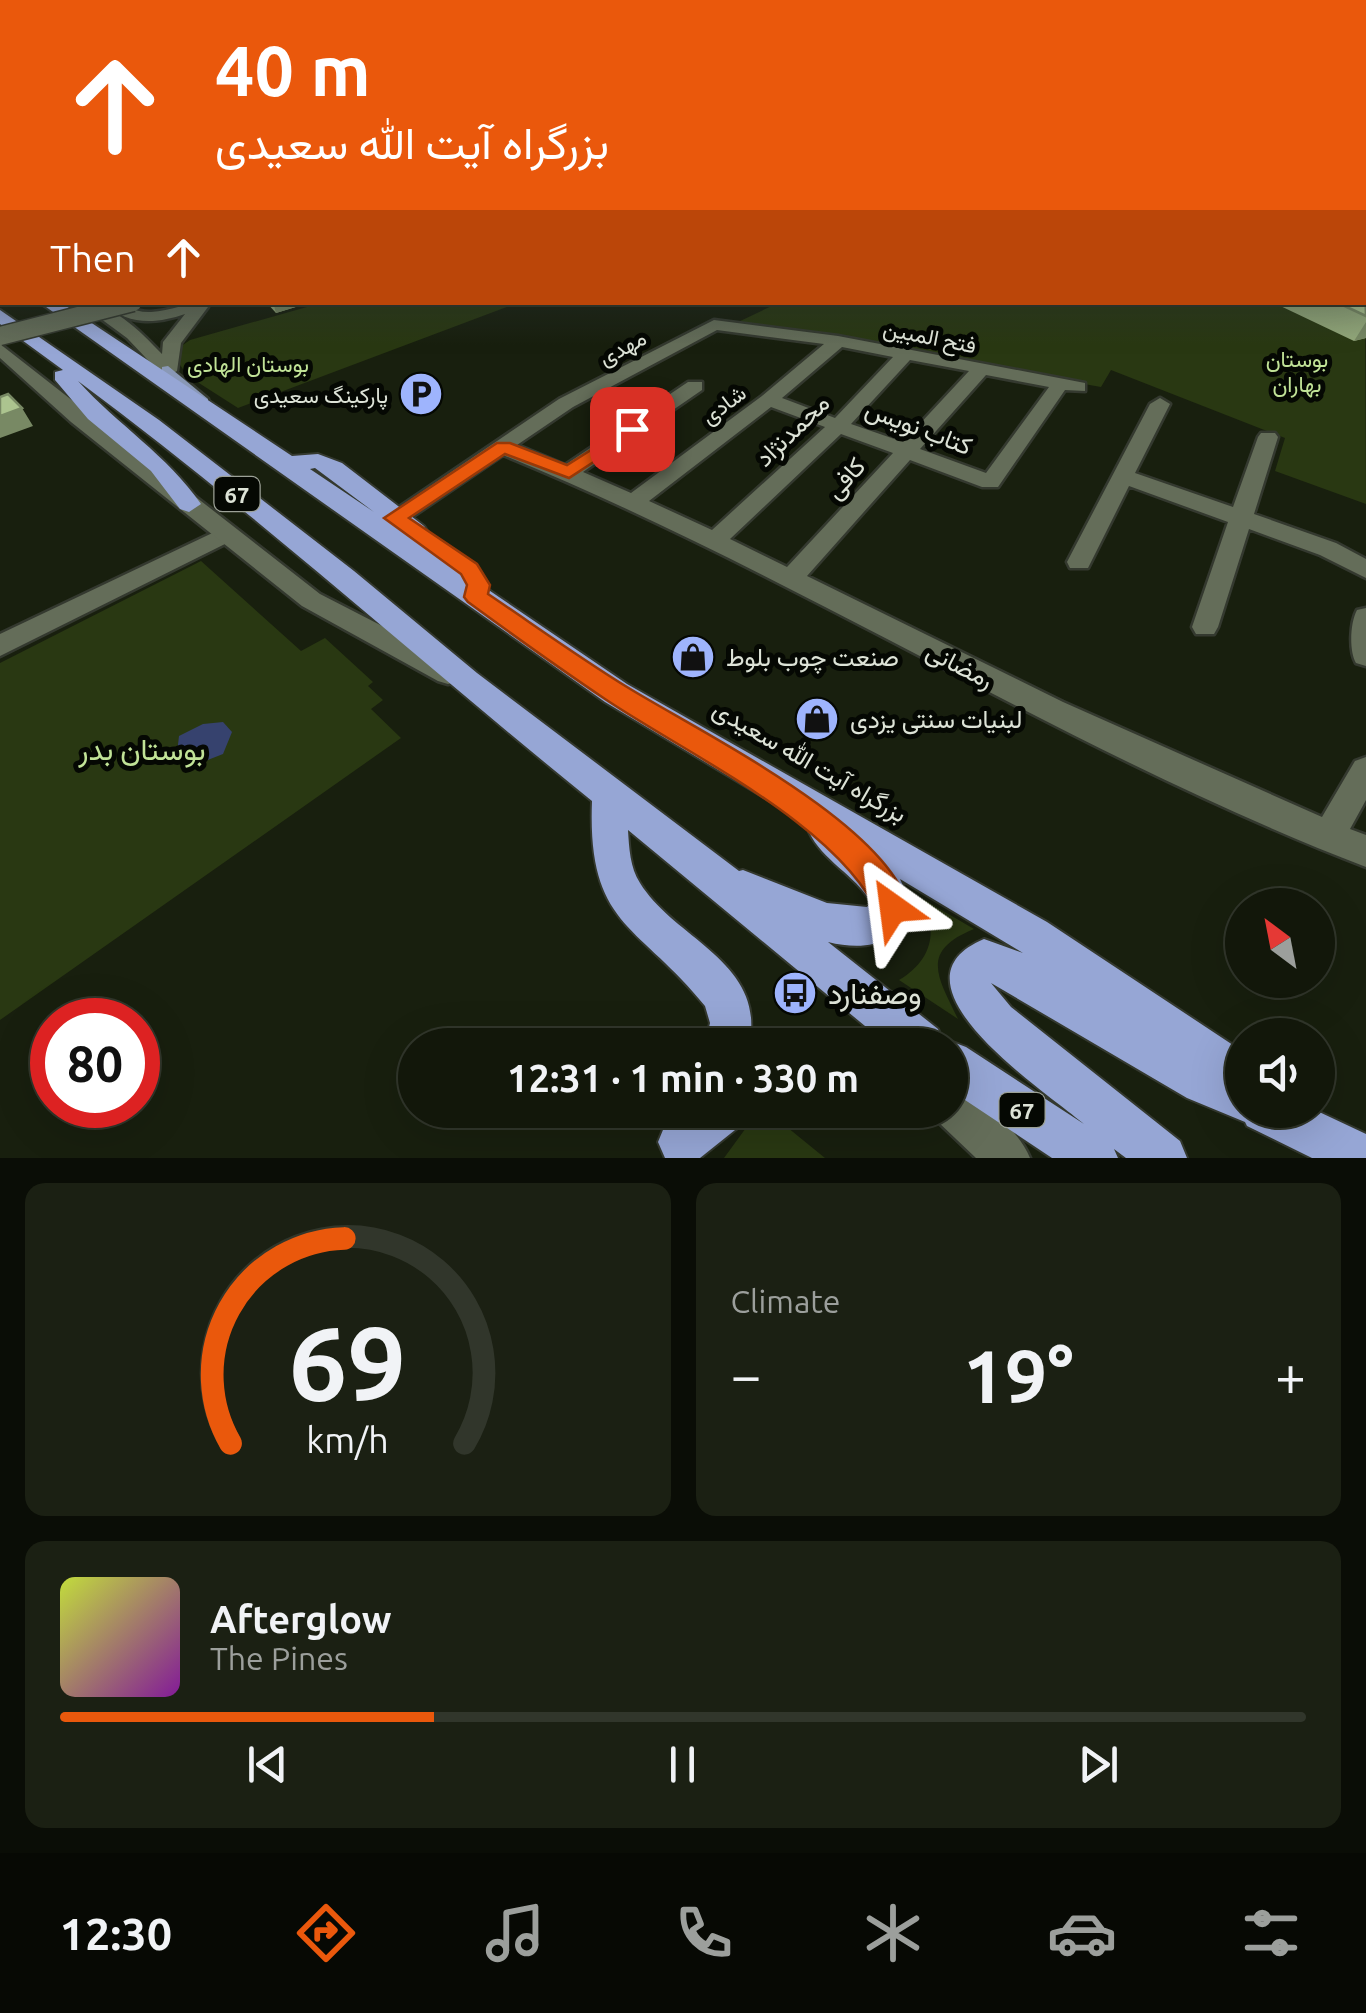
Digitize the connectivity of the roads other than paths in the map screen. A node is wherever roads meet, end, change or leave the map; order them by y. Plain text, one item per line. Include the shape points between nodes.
1 (51, 305) edge
2 (87, 305) edge
3 (90, 305) edge
4 (114, 305) edge
5 (121, 305) edge
6 (194, 305) edge
7 (199, 305) edge
8 (0, 316) edge
9 (714, 325) joint
10 (0, 327) edge
11 (0, 336) edge
12 (838, 342) junction
13 (0, 349) edge
14 (48, 354) junction
15 (905, 355) junction
16 (982, 369) junction
17 (168, 371) junction
18 (0, 374) edge
19 (1070, 385) joint
20 (695, 386) dead end
21 (770, 400) junction
22 (1160, 404) dead end
23 (204, 406) junction
24 (78, 418) junction
25 (838, 426) junction
26 (1268, 437) dead end
27 (503, 447) junction
28 (906, 451) junction
29 (287, 464) junction
30 (569, 472) junction
31 (1123, 476) junction
32 (633, 502) junction
33 (189, 504) junction
34 (395, 518) junction
35 (1241, 518) junction
36 (225, 536) junction
37 (713, 542) junction
38 (1079, 562) dead end
39 (1366, 570) edge
40 (790, 579) junction
41 (476, 597) junction
42 (1366, 617) edge
43 (1205, 628) dead end
44 (0, 646) edge
45 (1366, 656) edge
46 (466, 682) junction
47 (1366, 770) edge
48 (762, 780) junction
49 (610, 797) junction
50 (1329, 836) junction
51 (1366, 851) edge
52 (710, 872) junction
53 (730, 1028) edge
54 (898, 1028) edge
55 (1225, 1067) edge
56 (968, 1075) edge
57 (1225, 1092) edge
58 (968, 1121) edge
59 (1300, 1128) edge
60 (1317, 1128) edge
61 (1360, 1157) edge
62 (1008, 1158) edge
63 (1094, 1158) edge
64 (1163, 1158) edge

1 - 23 highway, بزرگراه آیت الله سعیدی / 67
2 - 10 street
3 - 17 street via 133,334
4 - 6 street via 136,317
5 - 11 street, bridge
7 - 17 street via 172,342
8 - 14 highway, 67
9 - 12 street, فتح المبین
9 - 27 street, مهدی via 566,402
12 - 15 street, فتح المبین
12 - 21 street, شادی
13 - 24 street
14 - 33 highway via 72,391 159,466
14 - 46 highway, 67 via 180,449
15 - 16 street, فتح المبین
15 - 25 street, محمدنژاد
16 - 19 street, فتح المبین
16 - 28 street, کافی
17 - 23 main road
18 - 24 street
19 - 28 street, کتاب نویس via 994,480
20 - 30 street
21 - 25 street, کتاب نویس
21 - 32 street, شادی
22 - 31 street
23 - 29 highway, بزرگراه آیت الله سعیدی / 67
24 - 33 street
25 - 28 street, کتاب نویس
25 - 37 street, محمدنژاد
26 - 35 street
27 - 30 street, رمضانی
27 - 34 street, مهدی
28 - 40 street, کافی
29 - 34 highway via 318,461 334,468
29 - 41 highway, بزرگراه آیت الله سعیدی / 67
30 - 32 street, رمضانی
31 - 35 street
31 - 38 street
32 - 37 street, رمضانی
33 - 36 street
34 - 41 highway via 470,569
35 - 39 street via 1346,556
35 - 43 street
36 - 44 street
36 - 46 street via 310,600
37 - 40 street, رمضانی
40 - 50 street, رمضانی via 1008,689
41 - 48 highway, بزرگراه آیت الله سعیدی / 67 via 616,694
42 - 45 street
46 - 49 highway, 67
47 - 50 street
48 - 52 highway via 868,868 889,892 893,908 877,924 855,927 797,912
48 - 55 highway, بزرگراه آیت الله سعیدی / 67 via 1032,936
49 - 52 highway, 67
49 - 53 highway via 608,845 616,876 633,907 718,989
50 - 51 street, رمضانی
52 - 54 highway, 67
56 - 63 highway, 67
57 - 64 highway via 1007,966 984,960 970,972 970,990 996,1022
58 - 62 street
59 - 61 highway
60 - 61 highway

